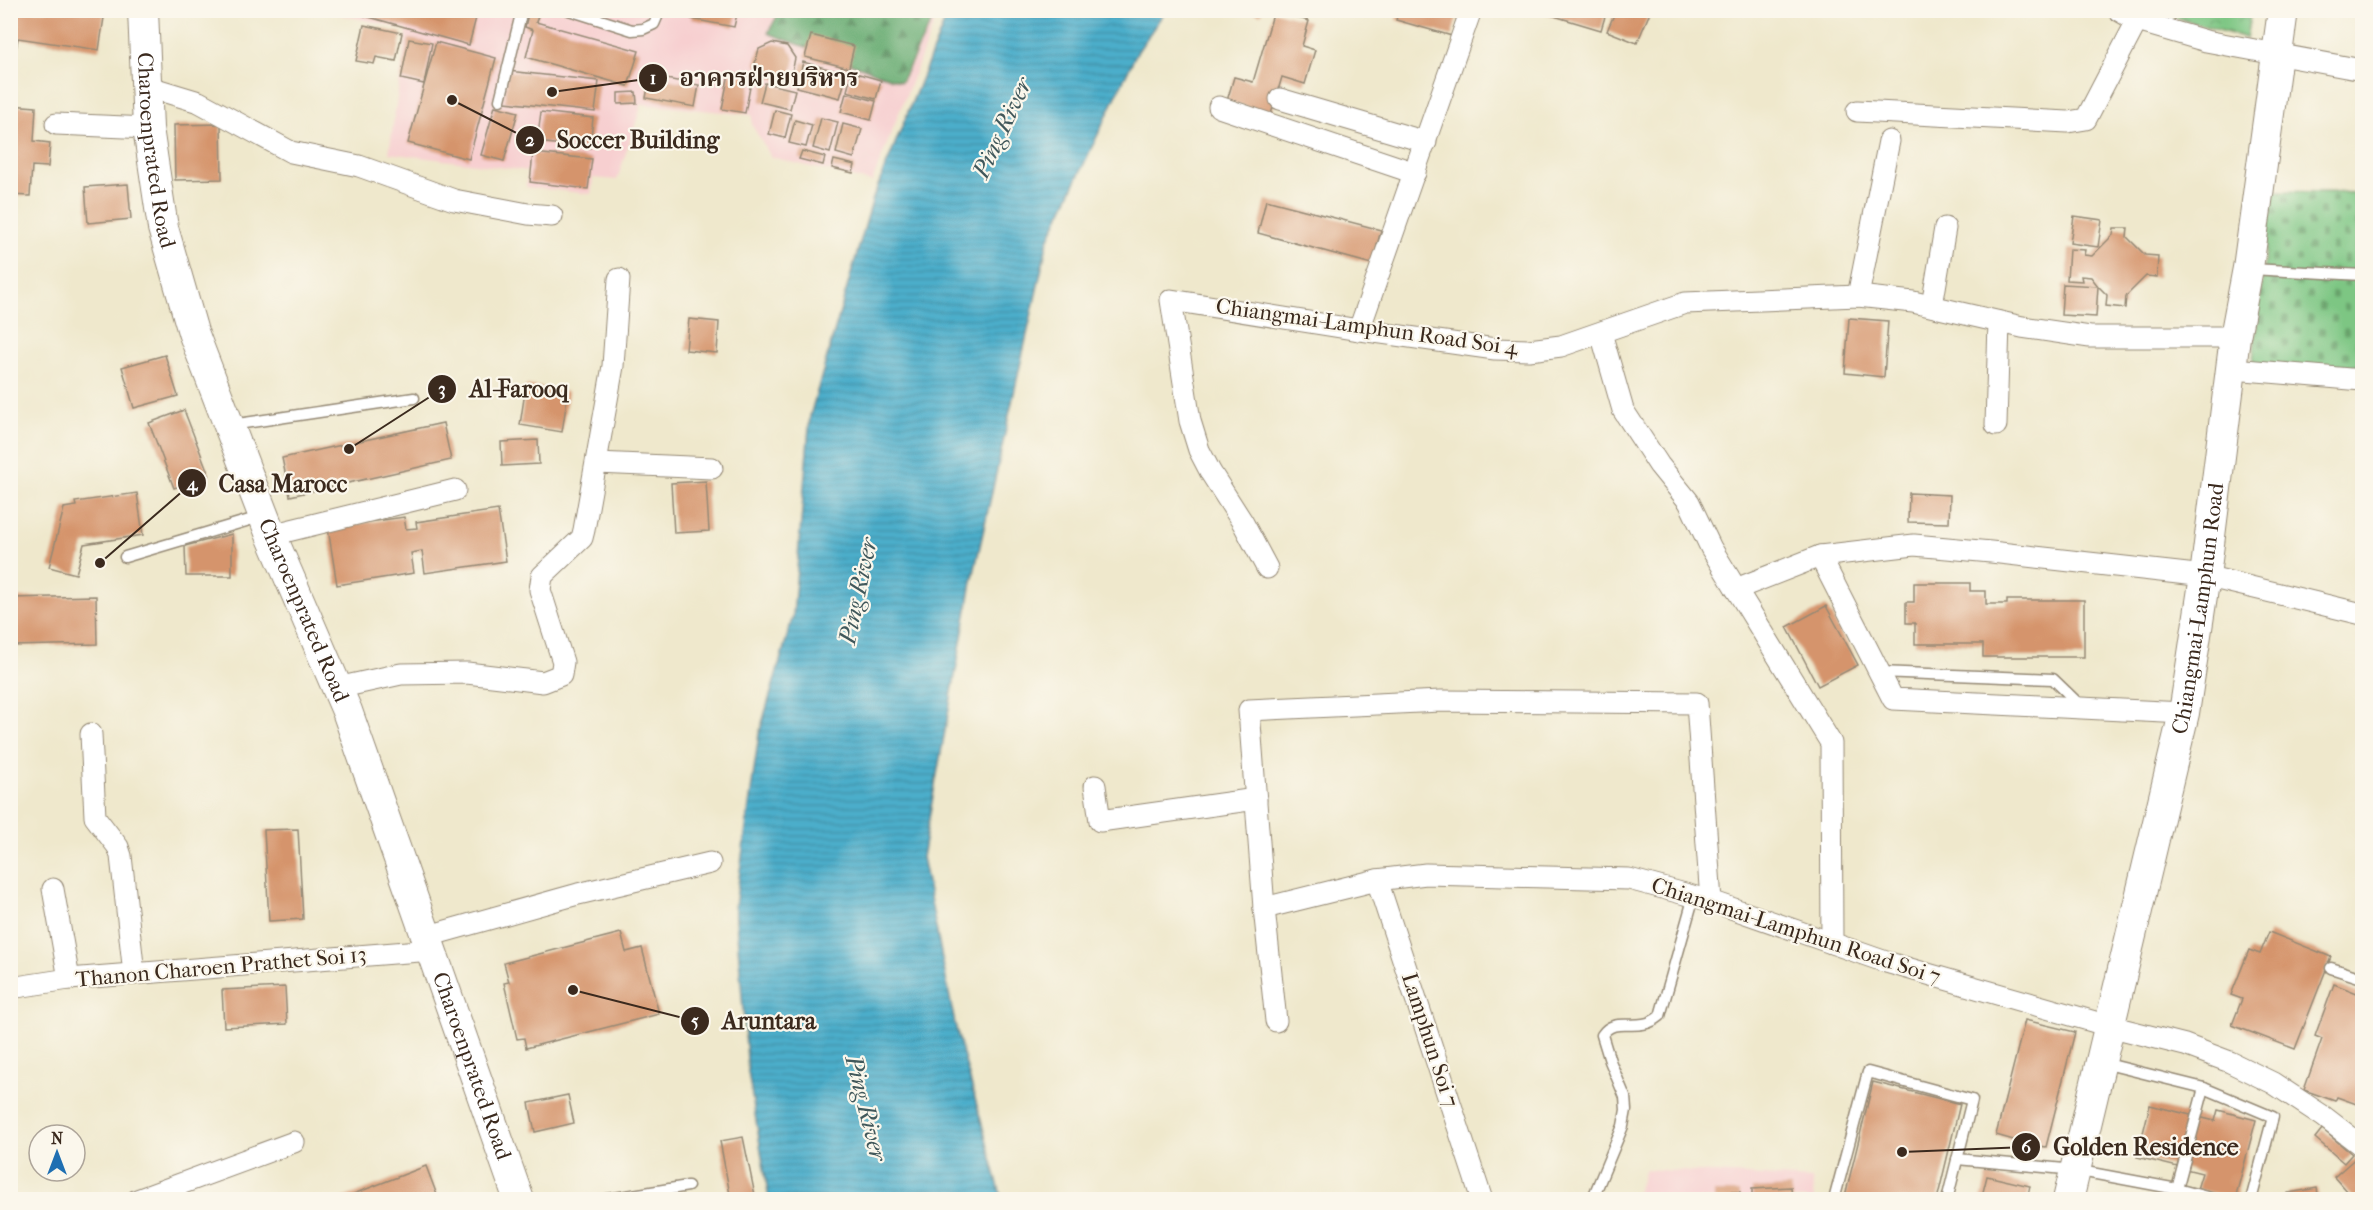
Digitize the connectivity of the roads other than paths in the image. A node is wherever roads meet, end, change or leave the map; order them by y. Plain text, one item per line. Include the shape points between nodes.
1 (143, 10) edge
2 (522, 10) edge
3 (569, 10) edge
4 (660, 10) edge
5 (1471, 10) edge
6 (2118, 10) edge
7 (2283, 10) edge
8 (2137, 21) junction
9 (2276, 55) junction
10 (2362, 70) edge
11 (146, 86) junction
12 (1280, 99) dead end
13 (500, 100) dead end
14 (1219, 107) dead end
15 (1857, 111) dead end
16 (56, 124) dead end
17 (148, 128) junction
18 (1889, 141) dead end
19 (1426, 142) junction
20 (1415, 173) junction
21 (552, 216) dead end
22 (1945, 228) dead end
23 (2248, 268) junction
24 (2362, 274) edge
25 (620, 279) dead end
26 (1858, 296) junction
27 (1932, 306) junction
28 (1999, 322) junction
29 (1359, 330) junction
30 (1601, 333) junction
31 (2235, 337) junction
32 (2233, 369) junction
33 (2362, 380) edge
34 (414, 398) dead end
35 (228, 425) junction
36 (1996, 425) dead end
37 (597, 463) junction
38 (712, 468) dead end
39 (455, 490) dead end
40 (267, 526) junction
41 (1820, 556) junction
42 (125, 557) dead end
43 (1268, 568) dead end
44 (2205, 576) junction
45 (1736, 589) junction
46 (2362, 614) edge
47 (1879, 672) junction
48 (337, 688) junction
49 (2083, 709) junction
50 (2184, 713) junction
51 (91, 734) dead end
52 (1095, 786) dead end
53 (1256, 799) junction
54 (710, 863) dead end
55 (1377, 880) junction
56 (52, 889) dead end
57 (1702, 898) junction
58 (1264, 908) junction
59 (430, 943) junction
60 (1832, 943) junction
61 (2331, 968) dead end
62 (134, 974) junction
63 (2362, 978) edge
64 (69, 979) junction
65 (10, 988) edge
66 (1276, 1021) dead end
67 (2109, 1026) junction
68 (2100, 1062) junction
69 (2204, 1088) junction
70 (294, 1142) dead end
71 (2362, 1146) edge
72 (1957, 1159) junction
73 (2075, 1170) junction
74 (688, 1186) dead end
75 (2177, 1189) junction
76 (137, 1200) edge
77 (519, 1200) edge
78 (602, 1200) edge
79 (1482, 1200) edge
80 (1592, 1200) edge
81 (1834, 1200) edge
82 (1947, 1200) edge
83 (2068, 1200) edge
84 (2218, 1200) edge
85 (2250, 1200) edge

1 - 11 main road, Charoenprated Road
2 - 13 lane
3 - 4 lane via 632,30 654,24
5 - 19 street
6 - 8 street
7 - 9 main road, Chiangmai-Lamphun Road
8 - 9 street via 2206,41
8 - 15 street via 2086,119 2068,122
9 - 10 street
9 - 23 main road, Chiangmai-Lamphun Road
11 - 17 main road, Charoenprated Road
11 - 21 street via 199,102 291,152 359,166 454,200
12 - 19 street
14 - 20 street
16 - 17 street
17 - 35 main road, Charoenprated Road via 163,228 193,332
18 - 26 street
19 - 20 street
20 - 29 street
22 - 27 street
23 - 24 lane
23 - 31 main road, Chiangmai-Lamphun Road
25 - 37 street via 613,366
26 - 27 street, Chiangmai-Lamphun Road Soi 4
26 - 30 street, Chiangmai-Lamphun Road Soi 4 via 1685,303
27 - 28 street, Chiangmai-Lamphun Road Soi 4
28 - 31 street, Chiangmai-Lamphun Road Soi 4 via 2090,337
28 - 36 street
29 - 30 street, Chiangmai-Lamphun Road Soi 4 via 1529,350 1561,346
29 - 43 street, Chiangmai-Lamphun Road Soi 4 via 1171,300 1190,421 1199,450
30 - 45 street via 1623,410 1689,502
31 - 32 main road, Chiangmai-Lamphun Road
32 - 33 street
32 - 44 main road, Chiangmai-Lamphun Road
34 - 35 lane
35 - 40 main road, Charoenprated Road
37 - 38 street
37 - 48 street via 582,538 542,576 540,590 563,662 561,675 543,682 467,673 401,674
39 - 40 street
40 - 42 lane
40 - 48 main road, Charoenprated Road
41 - 44 street via 1914,546
41 - 45 street
41 - 47 street
44 - 46 street
44 - 50 main road, Chiangmai-Lamphun Road
45 - 60 street via 1831,743
47 - 49 lane via 2053,680
47 - 49 street via 1893,699
48 - 59 main road, Charoenprated Road
49 - 50 street
50 - 67 main road, Chiangmai-Lamphun Road
51 - 62 street via 95,818 121,855
52 - 53 street via 1100,821
53 - 57 street via 1249,710 1441,701 1697,703
53 - 58 street
54 - 59 street, Thanon Charoen Prathet Soi 13 via 578,894
55 - 57 street, Chiangmai-Lamphun Road Soi 7 via 1426,874 1629,879
55 - 58 street, Chiangmai-Lamphun Road Soi 7
55 - 79 street, Lamphun Soi 7
56 - 64 street
57 - 60 street, Chiangmai-Lamphun Road Soi 7
57 - 80 lane via 1660,1016 1643,1026 1613,1025 1602,1035 1625,1096 1626,1110
58 - 66 street
59 - 62 street, Thanon Charoen Prathet Soi 13
59 - 77 main road, Charoenprated Road
60 - 67 street, Chiangmai-Lamphun Road Soi 7
61 - 63 lane
62 - 64 street, Thanon Charoen Prathet Soi 13
64 - 65 street, Thanon Charoen Prathet Soi 13
67 - 68 main road, Chiangmai-Lamphun Road
67 - 71 street, Chiangmai-Lamphun Road Soi 7 via 2185,1045 2230,1062 2273,1083
68 - 69 lane
68 - 73 main road, Chiangmai-Lamphun Road
69 - 75 lane
69 - 85 lane via 2273,1117
70 - 76 street
72 - 73 lane
72 - 81 lane via 1972,1100 1868,1072
72 - 82 lane
73 - 75 lane
73 - 83 main road, Chiangmai-Lamphun Road
74 - 78 lane
75 - 84 lane

